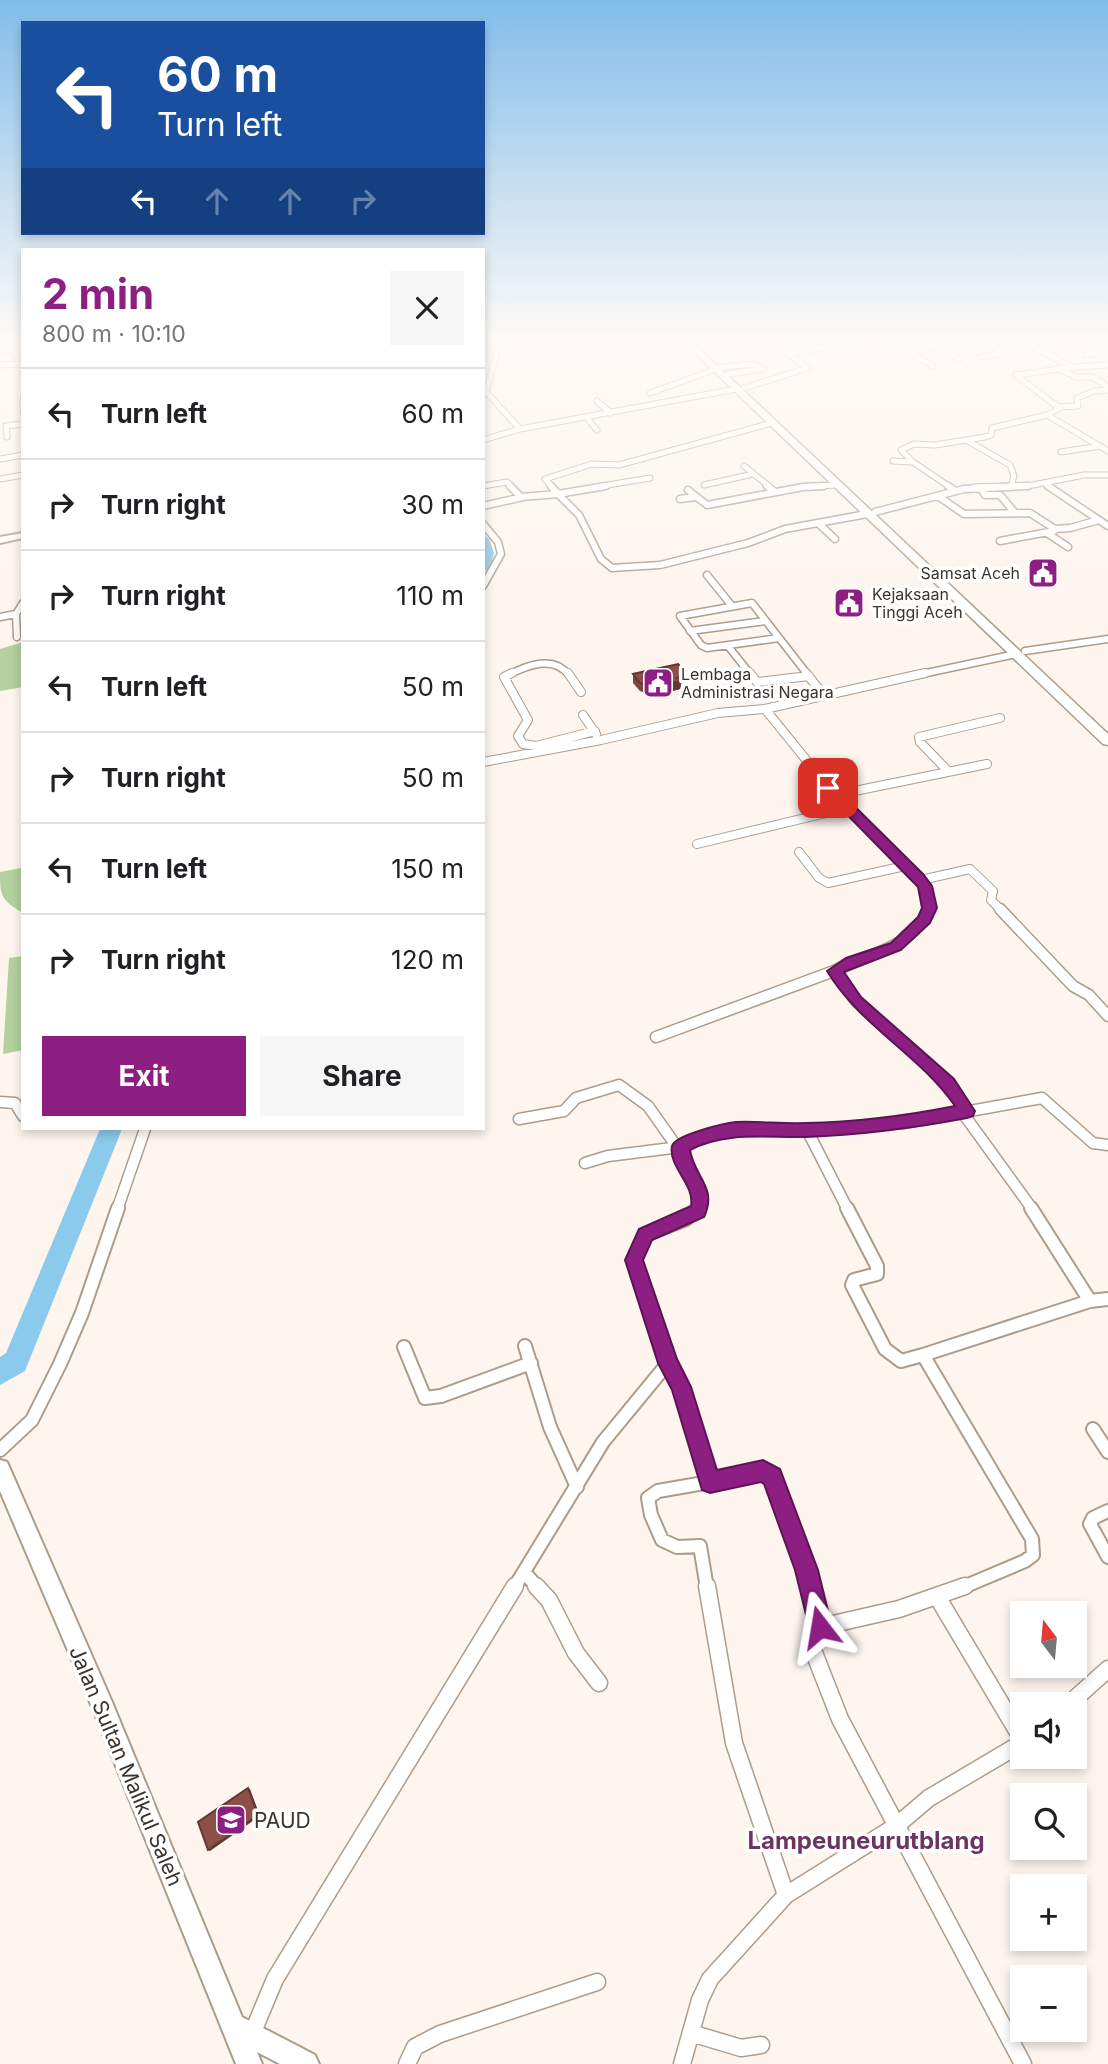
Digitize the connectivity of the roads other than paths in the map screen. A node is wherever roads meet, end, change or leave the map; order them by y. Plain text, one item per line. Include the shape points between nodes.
1 (507, 434) edge
2 (731, 434) edge
3 (989, 434) edge
4 (1081, 434) edge
5 (789, 435) joint
6 (485, 440) edge
7 (966, 440) junction
8 (1101, 446) junction
9 (1108, 451) edge
10 (1061, 452) dead end
11 (21, 455) edge
12 (0, 460) edge
13 (911, 460) junction
14 (892, 461) dead end
15 (744, 466) dead end
16 (753, 474) junction
17 (21, 475) edge
18 (1108, 475) edge
19 (650, 478) dead end
20 (0, 479) edge
21 (1046, 484) junction
22 (704, 485) dead end
23 (835, 485) junction
24 (485, 486) edge
25 (1011, 488) junction
26 (981, 489) junction
27 (688, 490) dead end
28 (954, 491) junction
29 (775, 492) junction
30 (558, 494) junction
31 (695, 496) junction
32 (938, 496) junction
33 (523, 497) junction
34 (680, 499) dead end
35 (485, 506) edge
36 (871, 513) junction
37 (1015, 513) junction
38 (1099, 520) junction
39 (818, 523) junction
40 (485, 526) edge
41 (1108, 526) edge
42 (1050, 532) junction
43 (21, 535) edge
44 (835, 539) dead end
45 (0, 540) edge
46 (1000, 541) dead end
47 (1068, 547) dead end
48 (707, 575) dead end
49 (485, 582) edge
50 (21, 606) edge
51 (732, 606) junction
52 (16, 614) junction
53 (0, 617) edge
54 (765, 621) junction
55 (690, 631) junction
56 (17, 637) dead end
57 (779, 638) junction
58 (1108, 639) edge
59 (728, 646) junction
60 (1021, 653) junction
61 (809, 676) junction
62 (1046, 676) junction
63 (582, 692) dead end
64 (823, 694) junction
65 (765, 709) junction
66 (583, 715) dead end
67 (1000, 718) dead end
68 (1108, 727) edge
69 (595, 731) junction
70 (601, 740) junction
71 (1108, 741) edge
72 (485, 762) edge
73 (987, 764) dead end
74 (948, 771) junction
75 (835, 795) junction
76 (847, 808) junction
77 (697, 844) dead end
78 (799, 852) dead end
79 (905, 866) junction
80 (921, 880) junction
81 (834, 971) junction
82 (1108, 1016) edge
83 (656, 1037) dead end
84 (0, 1102) edge
85 (21, 1111) edge
86 (964, 1112) junction
87 (519, 1119) dead end
88 (145, 1130) edge
89 (807, 1130) junction
90 (1108, 1145) edge
91 (679, 1147) junction
92 (585, 1163) dead end
93 (1108, 1299) edge
94 (1090, 1301) junction
95 (525, 1346) dead end
96 (404, 1347) dead end
97 (923, 1355) junction
98 (531, 1363) junction
99 (668, 1363) junction
100 (1093, 1430) dead end
101 (0, 1450) edge
102 (1108, 1452) edge
103 (0, 1469) edge
104 (710, 1482) junction
105 (577, 1487) junction
106 (1108, 1511) edge
107 (1108, 1557) edge
108 (524, 1573) junction
109 (937, 1598) junction
110 (820, 1627) junction
111 (1108, 1670) edge
112 (599, 1683) dead end
113 (1083, 1692) edge
114 (1010, 1721) edge
115 (1010, 1748) edge
116 (896, 1826) junction
117 (786, 1895) junction
118 (597, 1982) dead end
119 (243, 2030) junction
120 (691, 2033) junction
121 (761, 2045) dead end
122 (249, 2064) edge
123 (306, 2064) edge
124 (407, 2064) edge
125 (682, 2064) edge
126 (1023, 2064) edge

1 - 6 street
2 - 30 street via 619,465 592,464 545,479
3 - 7 street
4 - 8 street
5 - 23 highway
5 - 36 highway
7 - 13 street via 915,444 901,450
7 - 25 street via 1010,466 1014,476
8 - 9 street
8 - 10 street
11 - 12 street
13 - 14 street
13 - 28 street
15 - 16 street
16 - 22 street
16 - 29 street
17 - 20 street
18 - 21 street
19 - 30 street
21 - 25 street
21 - 38 street
23 - 29 street
23 - 36 highway
24 - 33 street via 508,482
25 - 26 street
26 - 28 street
26 - 37 street via 985,495 1000,495
27 - 31 street
28 - 32 street
29 - 31 street via 707,505
30 - 33 street
30 - 39 street via 579,514 606,566 612,568 660,565
31 - 34 street
32 - 36 street
32 - 37 street via 964,514
33 - 35 street
36 - 39 street
36 - 60 highway
37 - 42 street via 1032,513
38 - 41 street
38 - 42 street
39 - 44 street
40 - 49 street via 501,554
42 - 46 street
42 - 47 street
43 - 45 main road
48 - 51 street
50 - 52 street
51 - 54 street via 752,603
51 - 55 street via 682,615
52 - 53 street
52 - 56 street
54 - 55 street
54 - 57 street
55 - 59 street via 703,647
57 - 59 street
57 - 61 street
58 - 60 street
59 - 61 street via 757,682
60 - 62 highway
60 - 64 street
61 - 64 street
62 - 68 highway
62 - 71 highway
63 - 69 street via 561,666 553,663 504,677 528,720 519,736 523,744 536,746
64 - 65 street
65 - 70 street via 718,713
65 - 75 street
66 - 69 street
67 - 74 street via 919,737
69 - 70 street
70 - 72 street
73 - 74 street
74 - 75 street
75 - 76 street
76 - 77 street
76 - 79 street
78 - 79 street via 828,883
79 - 80 street
80 - 81 street via 929,896 925,920 896,947
80 - 82 street via 975,871 993,891 991,900
81 - 83 street
81 - 86 street via 856,1001 948,1084
84 - 85 street via 14,1101
86 - 89 street via 903,1123
86 - 90 street via 1042,1098 1093,1143
86 - 94 street
87 - 91 street via 564,1111 576,1098 620,1085 648,1106
88 - 101 street via 60,1364 32,1420
89 - 91 street via 734,1129
89 - 97 street via 879,1270 854,1280 853,1290 885,1349 896,1360
91 - 92 street
91 - 99 street via 702,1203 687,1218 645,1235 634,1260
93 - 94 street
94 - 97 street
95 - 98 street
96 - 98 street via 425,1398
97 - 109 street via 1023,1519 1034,1547 1026,1562
98 - 105 street via 550,1427
99 - 104 street via 681,1387
99 - 105 street via 603,1442
100 - 102 street
103 - 119 main road, Jalan Sultan Malikul Saleh
104 - 110 street via 763,1471 772,1477 806,1570
104 - 117 street via 658,1491 648,1498 648,1506 659,1540 677,1548 700,1546 734,1743
105 - 108 street
106 - 107 street via 1090,1524
108 - 112 street via 549,1600 576,1653
108 - 119 street
109 - 110 street via 864,1620
109 - 114 street
110 - 116 street via 812,1634 810,1645 840,1718
111 - 113 street
115 - 116 street via 929,1798
116 - 117 street
116 - 126 street
117 - 120 street via 710,1979
118 - 124 street via 440,2034 415,2047
119 - 122 main road, Jalan Sultan Malikul Saleh
119 - 123 main road
120 - 121 street via 741,2048
120 - 125 street

